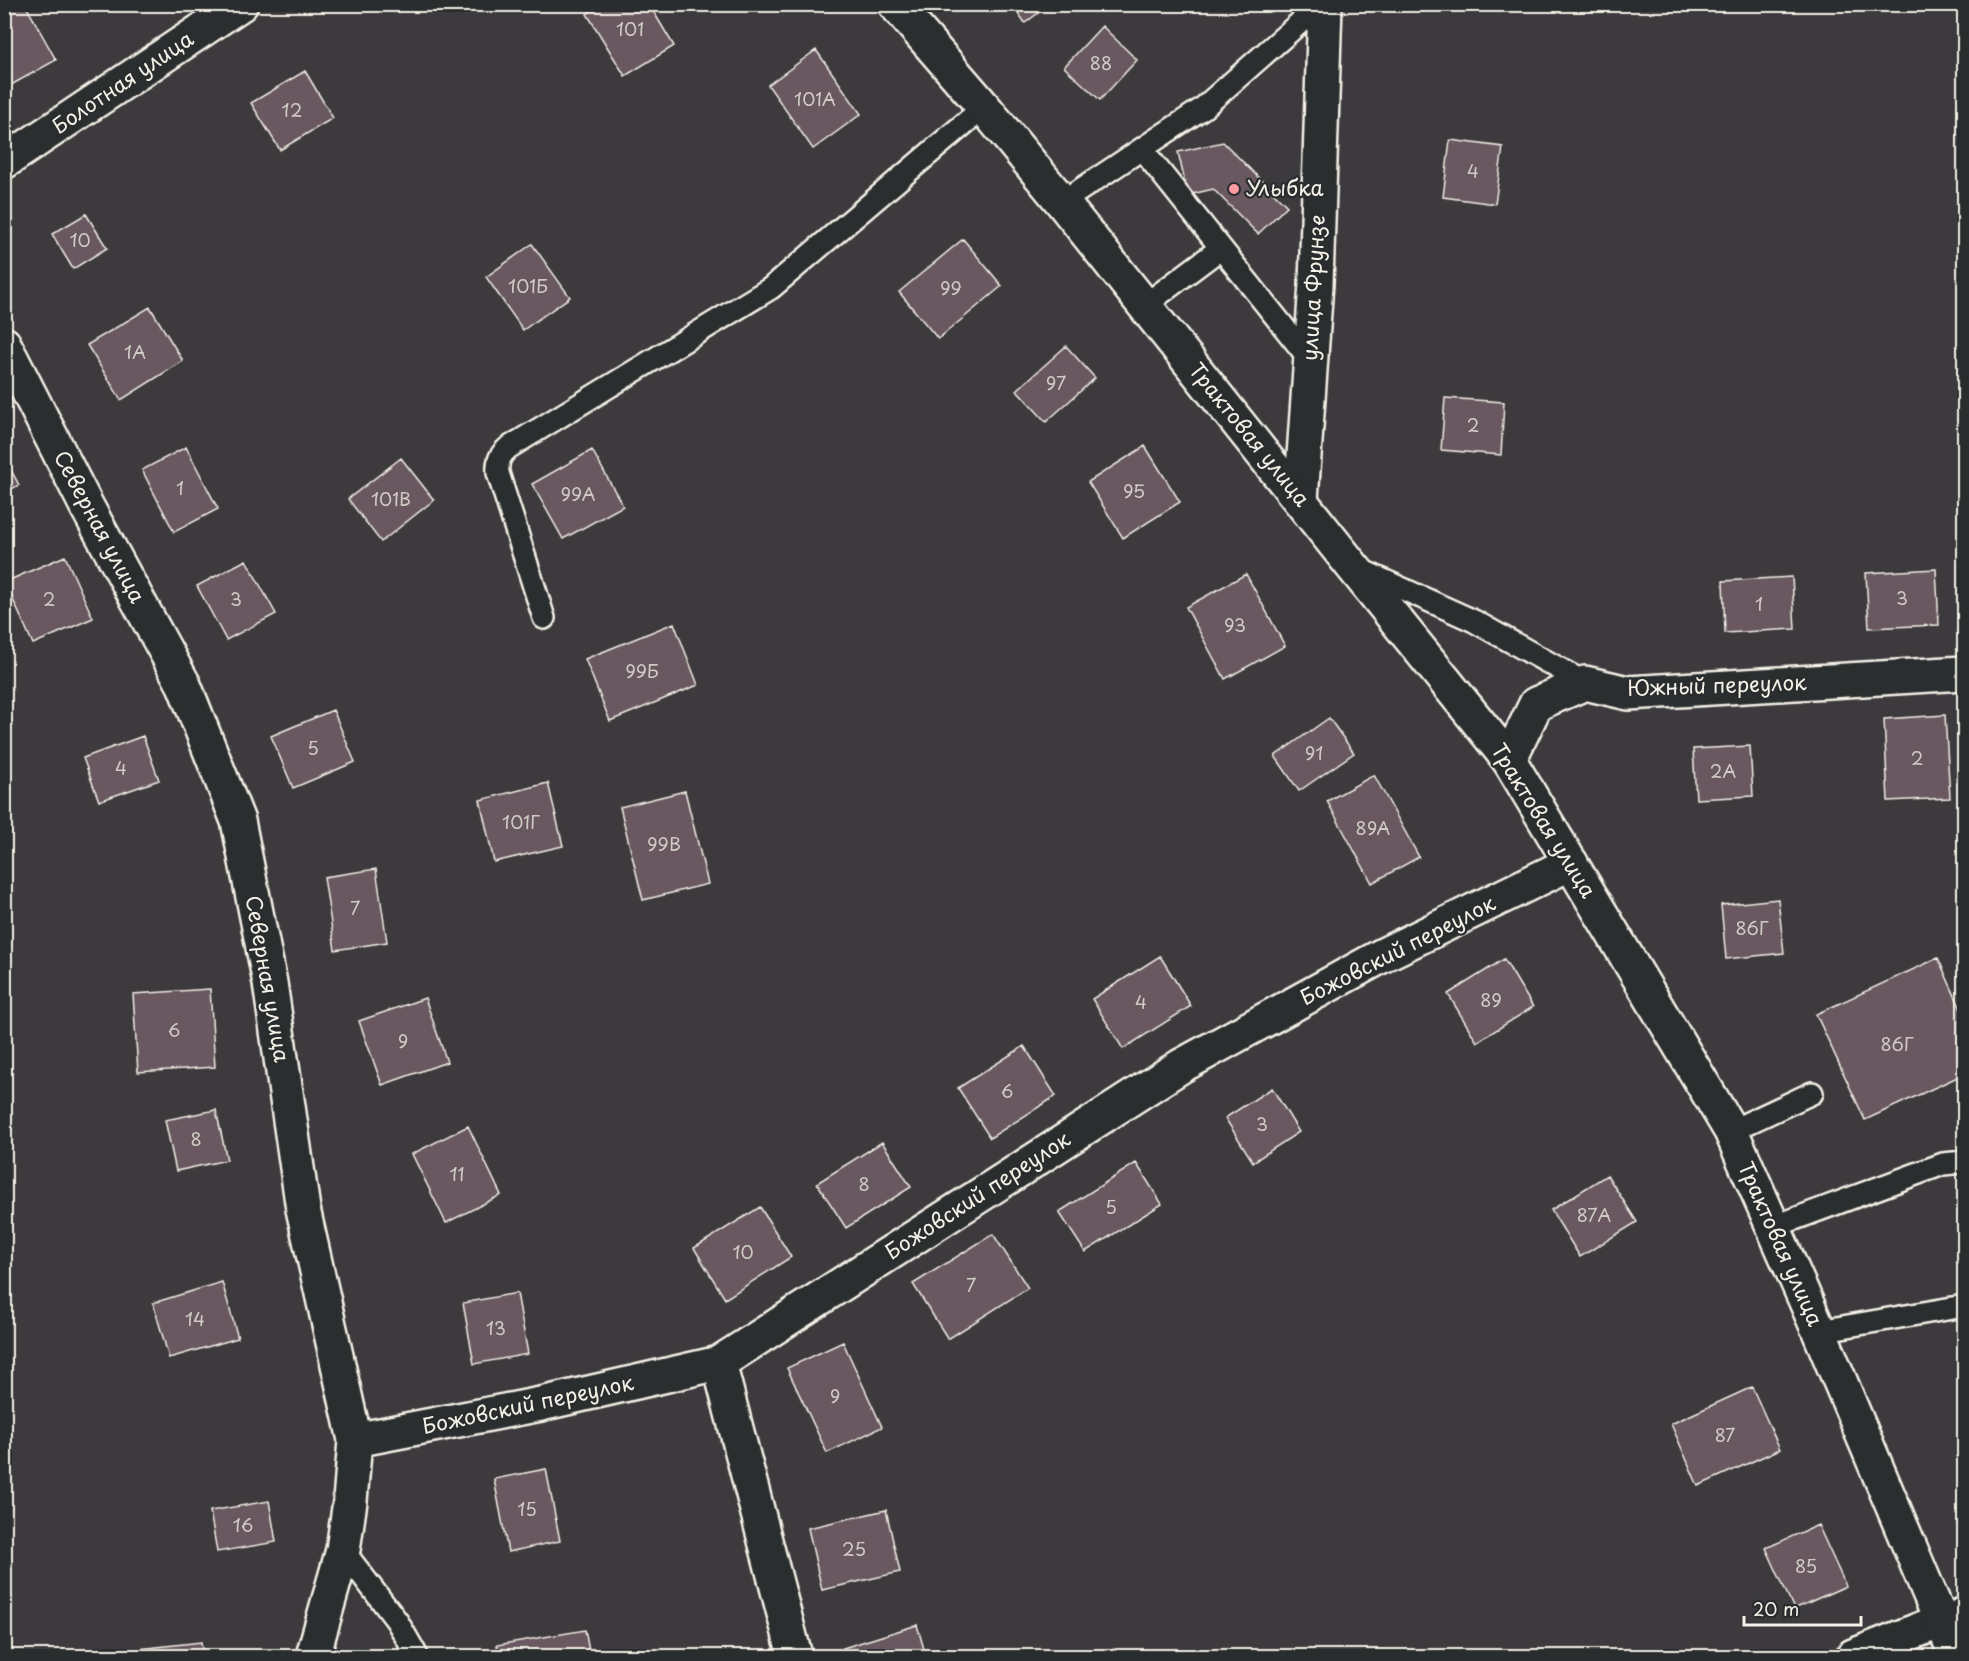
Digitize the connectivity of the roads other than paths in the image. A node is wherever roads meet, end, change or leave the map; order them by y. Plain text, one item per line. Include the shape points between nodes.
1 (241, 4) edge
2 (896, 4) edge
3 (1323, 4) edge
4 (984, 106) junction
5 (1142, 149) junction
6 (4, 162) edge
7 (1062, 202) junction
8 (1221, 248) junction
9 (1145, 305) junction
10 (4, 344) edge
11 (1311, 361) junction
12 (1300, 499) junction
13 (1353, 567) junction
14 (543, 618) dead end
15 (1965, 673) edge
16 (1585, 683) junction
17 (1509, 760) junction
18 (1571, 863) junction
19 (1812, 1093) dead end
20 (1731, 1131) junction
21 (1965, 1162) edge
22 (1773, 1227) junction
23 (1965, 1306) edge
24 (1819, 1331) junction
25 (719, 1363) junction
26 (355, 1440) junction
27 (343, 1550) junction
28 (1953, 1614) edge
29 (312, 1656) edge
30 (417, 1656) edge
31 (795, 1656) edge
32 (1853, 1656) edge
33 (1957, 1656) edge

1 - 6 street, Болотная улица
2 - 4 street, Трактовая улица
3 - 5 lane via 1203,108
3 - 11 street, улица Фрунзе
4 - 7 street, Трактовая улица
4 - 14 lane via 771,288 501,454 498,472
5 - 7 lane
5 - 8 lane
7 - 9 street, Трактовая улица
8 - 9 lane
8 - 11 lane
9 - 12 street, Трактовая улица
10 - 26 street, Северная улица via 184,685 238,821 270,983 303,1209
11 - 12 street, улица Фрунзе
12 - 13 street, Трактовая улица
13 - 16 lane via 1474,621
13 - 17 street, Трактовая улица
15 - 16 street, Южный переулок via 1628,693
16 - 17 street via 1536,704
17 - 18 street, Трактовая улица
18 - 20 street, Трактовая улица
18 - 25 street, Божовский переулок via 1385,954 1181,1066
19 - 20 lane
20 - 22 street, Трактовая улица
21 - 22 lane via 1943,1164
22 - 24 street, Трактовая улица
23 - 24 lane
24 - 28 street, Трактовая улица
25 - 26 street, Божовский переулок via 541,1404
25 - 31 street
26 - 27 street, Северная улица
27 - 29 street, Северная улица
27 - 30 lane via 397,1621
28 - 32 street
28 - 33 street, Трактовая улица

